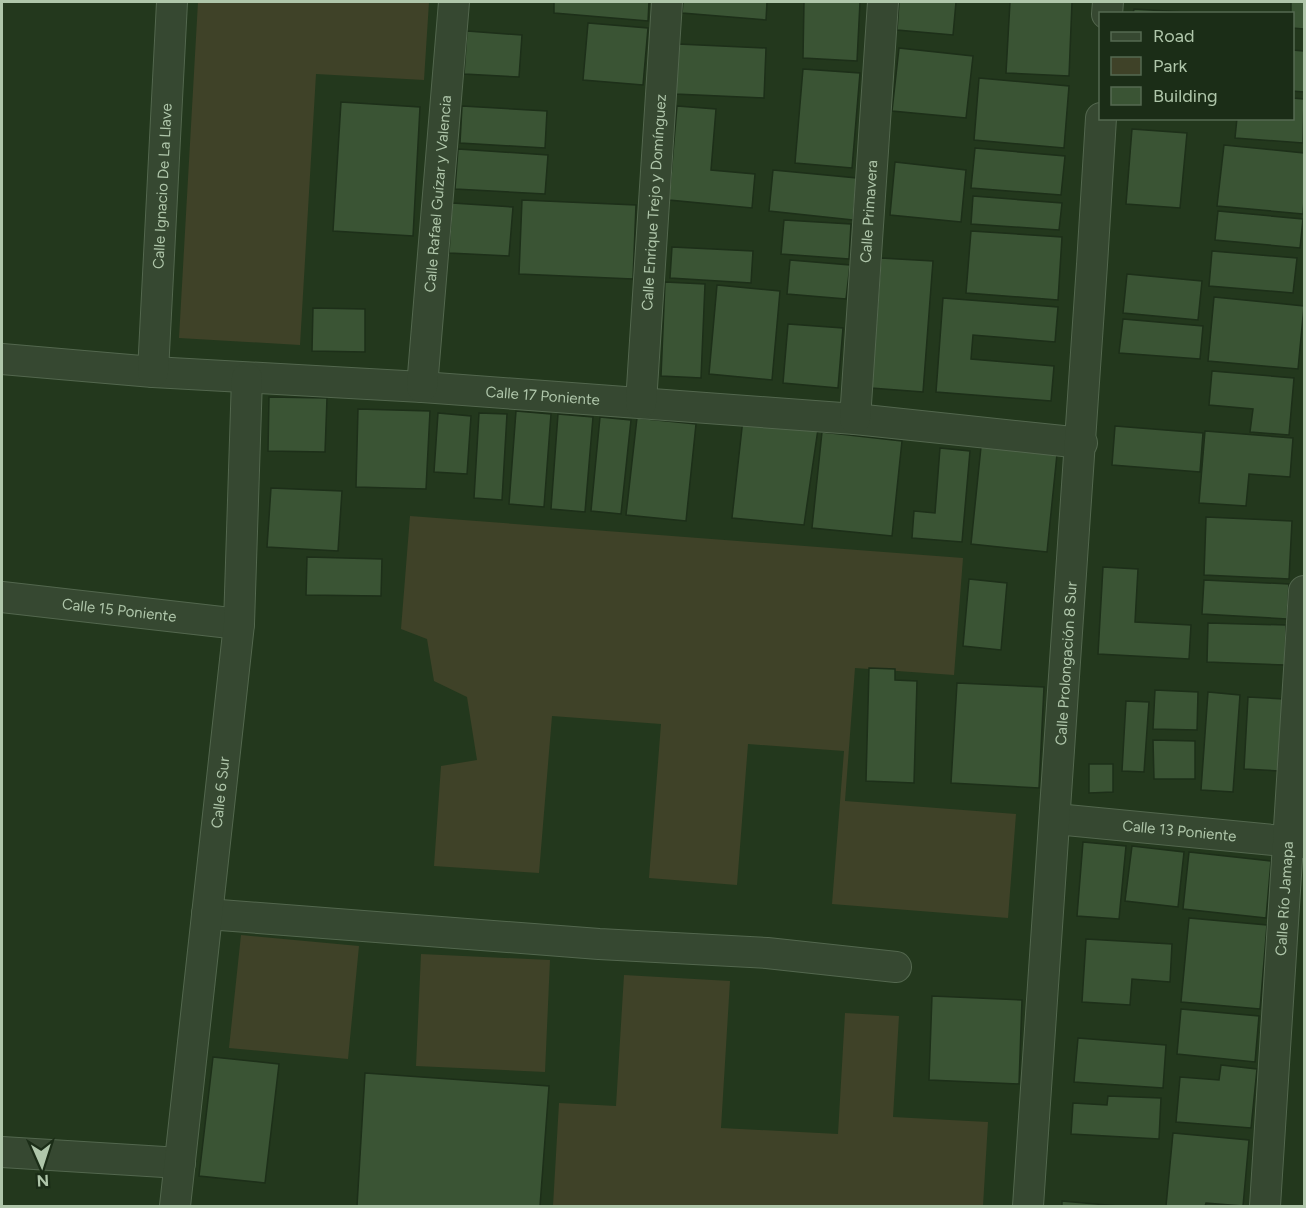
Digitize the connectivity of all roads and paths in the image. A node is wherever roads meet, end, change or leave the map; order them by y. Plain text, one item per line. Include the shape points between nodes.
1 (172, 2) edge
2 (454, 2) edge
3 (667, 2) edge
4 (883, 2) edge
5 (1101, 120) edge
6 (2, 359) edge
7 (153, 372) junction
8 (247, 378) junction
9 (422, 387) junction
10 (642, 403) junction
11 (855, 419) junction
12 (1082, 443) junction
13 (1305, 591) edge
14 (2, 597) edge
15 (239, 624) junction
16 (1056, 819) junction
17 (1297, 842) edge
18 (207, 914) junction
19 (896, 967) dead end
20 (2, 1152) edge
21 (180, 1163) junction
22 (175, 1206) edge
23 (1028, 1206) edge
24 (1265, 1206) edge

1 - 7 street, Calle Ignacio De La Llave
2 - 9 street, Calle Rafael Guízar y Valencia
3 - 10 street, Calle Enrique Trejo y Domínguez
4 - 11 street, Calle Primavera
5 - 12 street, Calle Prolongación 8 Sur
6 - 7 street, Calle 17 Poniente
7 - 8 street, Calle 17 Poniente
8 - 9 street, Calle 17 Poniente
8 - 15 street, Calle 6 Sur
9 - 10 street, Calle 17 Poniente
10 - 11 street, Calle 17 Poniente
11 - 12 street, Calle 17 Poniente
12 - 16 street, Calle Prolongación 8 Sur
13 - 17 street, Calle Río Jamapa
14 - 15 street, Calle 15 Poniente
15 - 18 street, Calle 6 Sur
16 - 17 street, Calle 13 Poniente
16 - 23 street, Calle Prolongación 8 Sur
17 - 24 street, Calle Río Jamapa
18 - 19 street via 767,953
18 - 21 street, Calle 6 Sur
20 - 21 street
21 - 22 street, Calle 6 Sur

